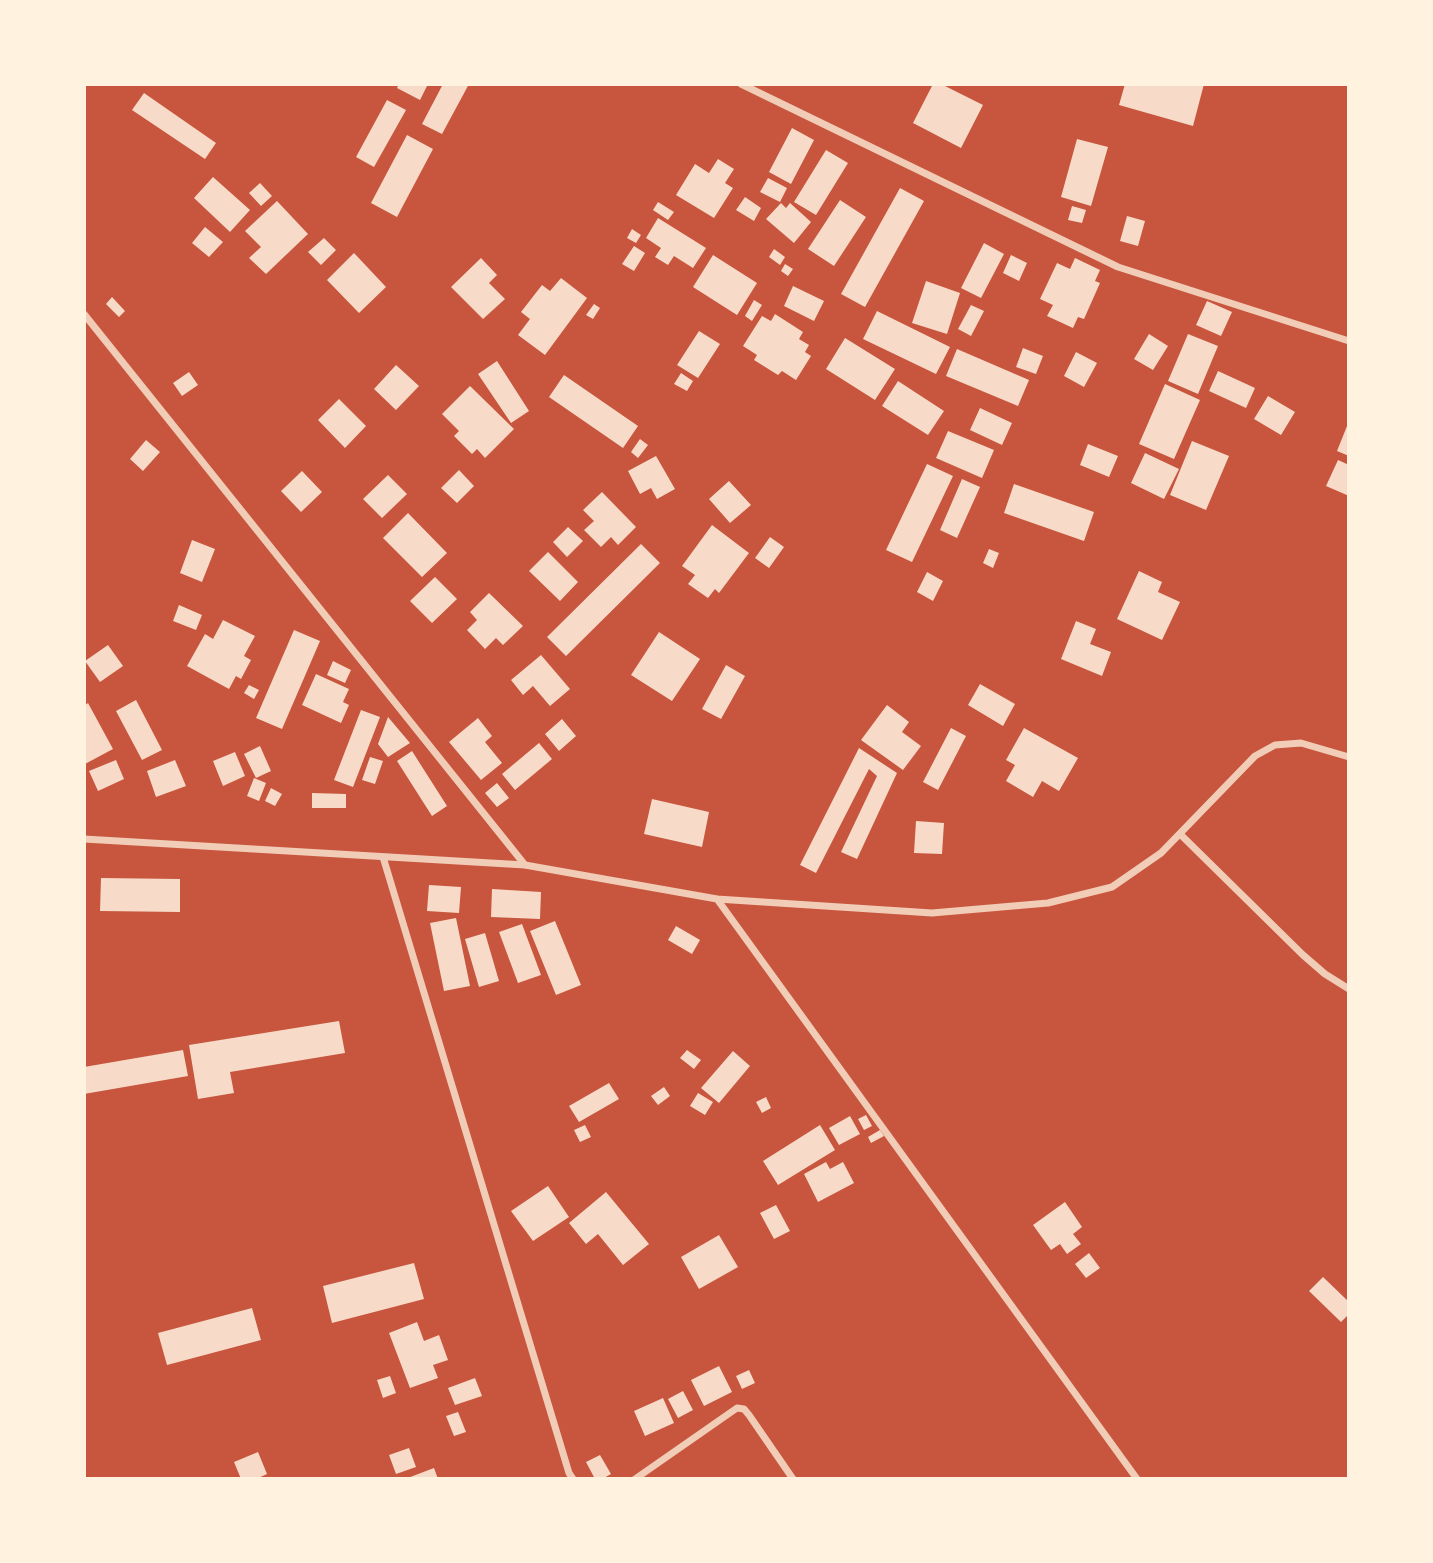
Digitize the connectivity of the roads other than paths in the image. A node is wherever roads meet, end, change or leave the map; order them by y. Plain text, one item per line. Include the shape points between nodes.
1 (741, 84) edge
2 (84, 314) edge
3 (1349, 341) edge
4 (1349, 757) edge
5 (1180, 834) junction
6 (84, 839) edge
7 (383, 857) junction
8 (525, 865) junction
9 (717, 899) junction
10 (1349, 989) edge
11 (573, 1479) edge
12 (635, 1479) edge
13 (793, 1479) edge
14 (1137, 1479) edge

1 - 3 street via 1118,267
2 - 8 street
4 - 5 street via 1301,743 1275,745 1255,756
5 - 9 street via 1112,887 1048,903 932,913
5 - 10 street via 1303,955
6 - 7 street
7 - 8 street
7 - 11 street
8 - 9 street
9 - 14 street
12 - 13 street via 737,1408 749,1415

